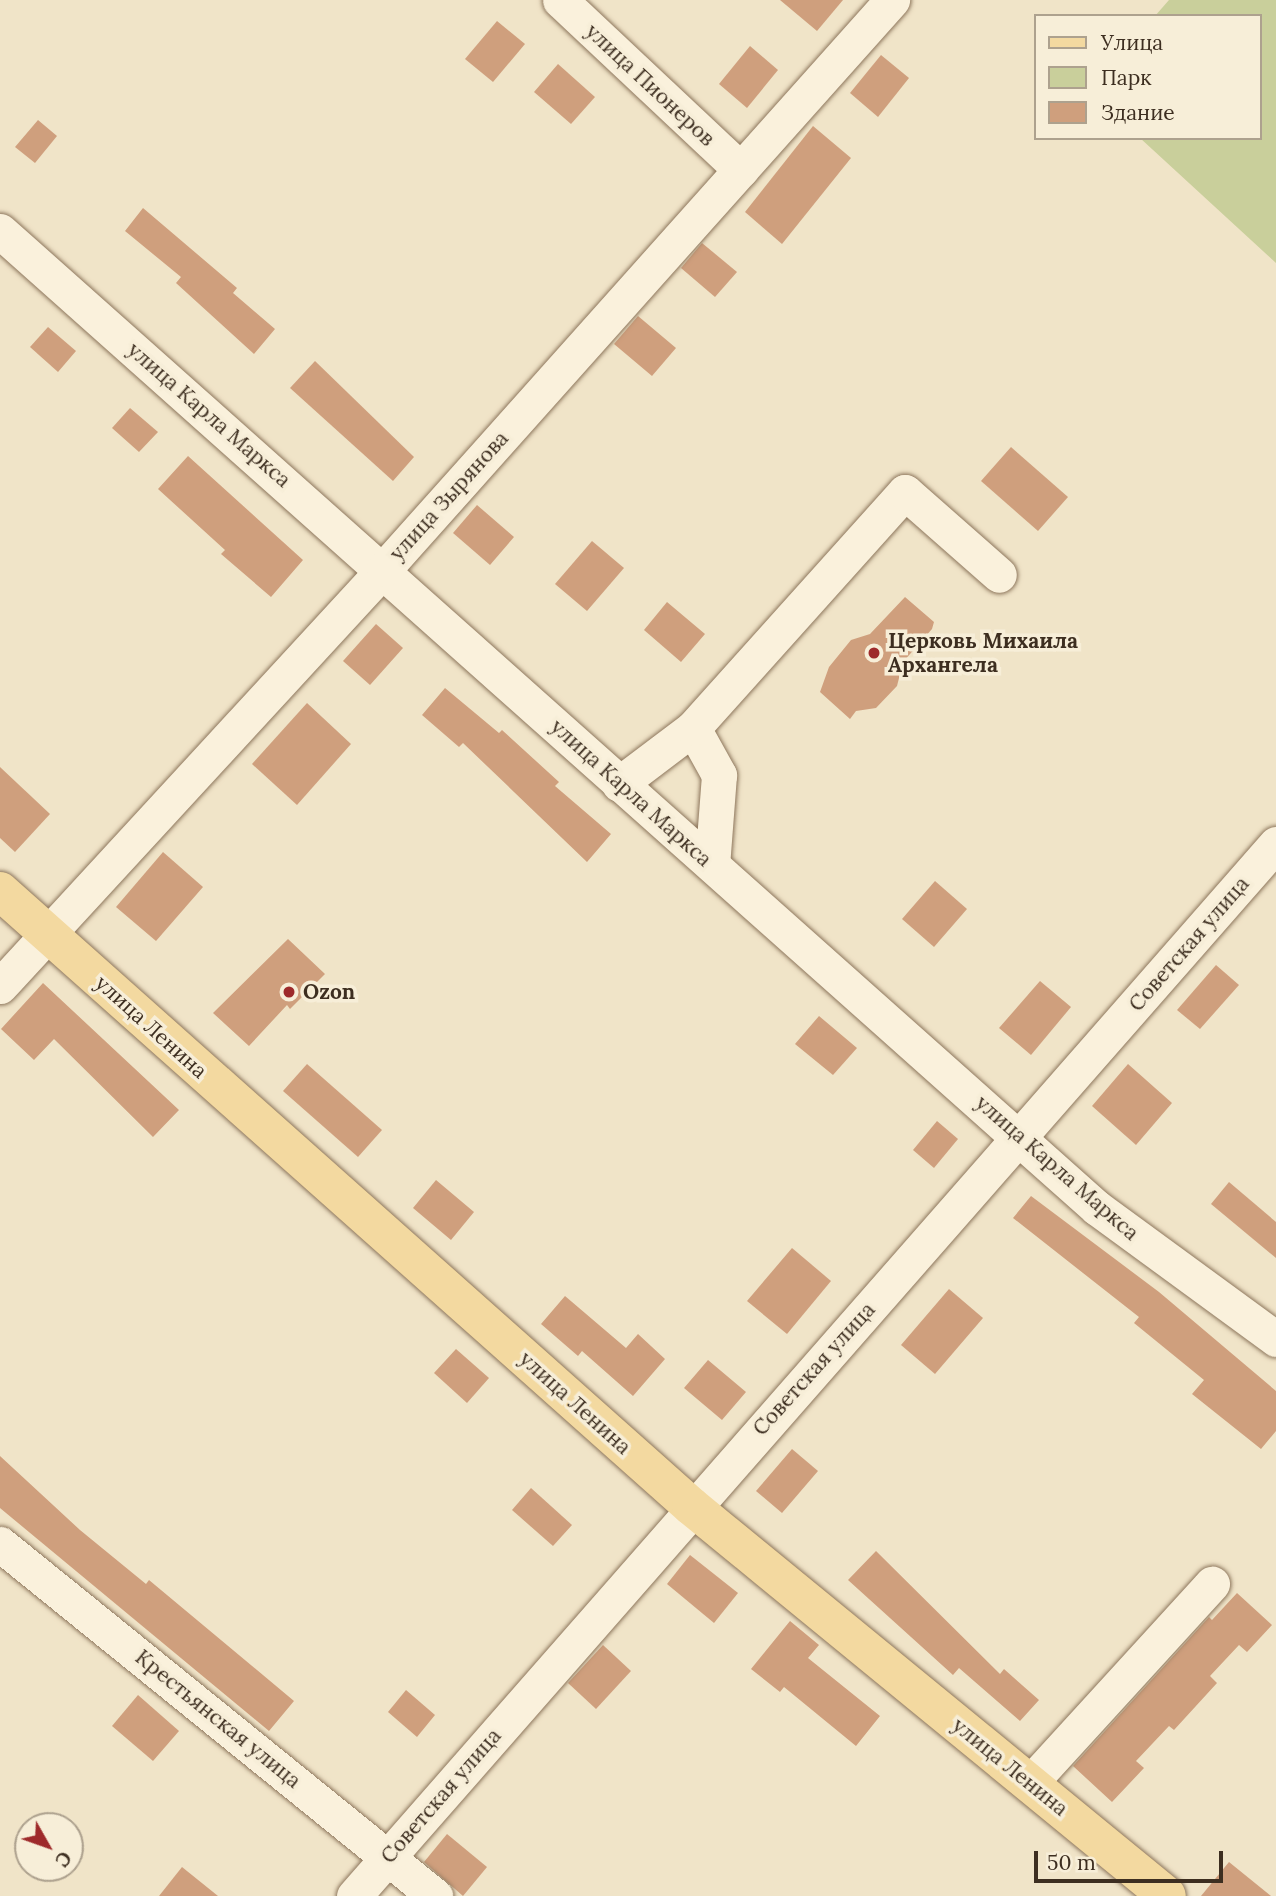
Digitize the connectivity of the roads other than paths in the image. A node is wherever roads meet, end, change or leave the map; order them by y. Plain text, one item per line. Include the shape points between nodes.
1 (560, 0) edge
2 (892, 0) edge
3 (741, 170) junction
4 (0, 231) edge
5 (384, 569) junction
6 (999, 575) dead end
7 (693, 728) junction
8 (619, 784) junction
9 (1276, 844) edge
10 (712, 865) junction
11 (0, 891) edge
12 (48, 935) junction
13 (0, 986) edge
14 (1021, 1139) junction
15 (1276, 1339) edge
16 (691, 1506) junction
17 (0, 1544) edge
18 (1212, 1584) dead end
19 (1030, 1783) junction
20 (390, 1856) junction
21 (354, 1896) edge
22 (435, 1896) edge
23 (1167, 1896) edge

1 - 3 street, улица Пионеров
2 - 3 street, улица Зырянова
3 - 5 street, улица Зырянова
4 - 5 street, улица Карла Маркса
5 - 8 street, улица Карла Маркса
5 - 12 street, улица Зырянова
6 - 7 street via 905,492
7 - 8 street
7 - 10 street via 719,775
8 - 10 street, улица Карла Маркса
9 - 14 street, Советская улица
10 - 14 street, улица Карла Маркса
11 - 12 main road, улица Ленина
12 - 13 street, улица Зырянова
12 - 16 main road, улица Ленина
14 - 15 street, улица Карла Маркса via 1097,1208
14 - 16 street, Советская улица
16 - 19 main road, улица Ленина
16 - 20 street, Советская улица
17 - 20 street, Крестьянская улица
18 - 19 street
19 - 23 main road, улица Ленина
20 - 21 street, Советская улица
20 - 22 street, Крестьянская улица

